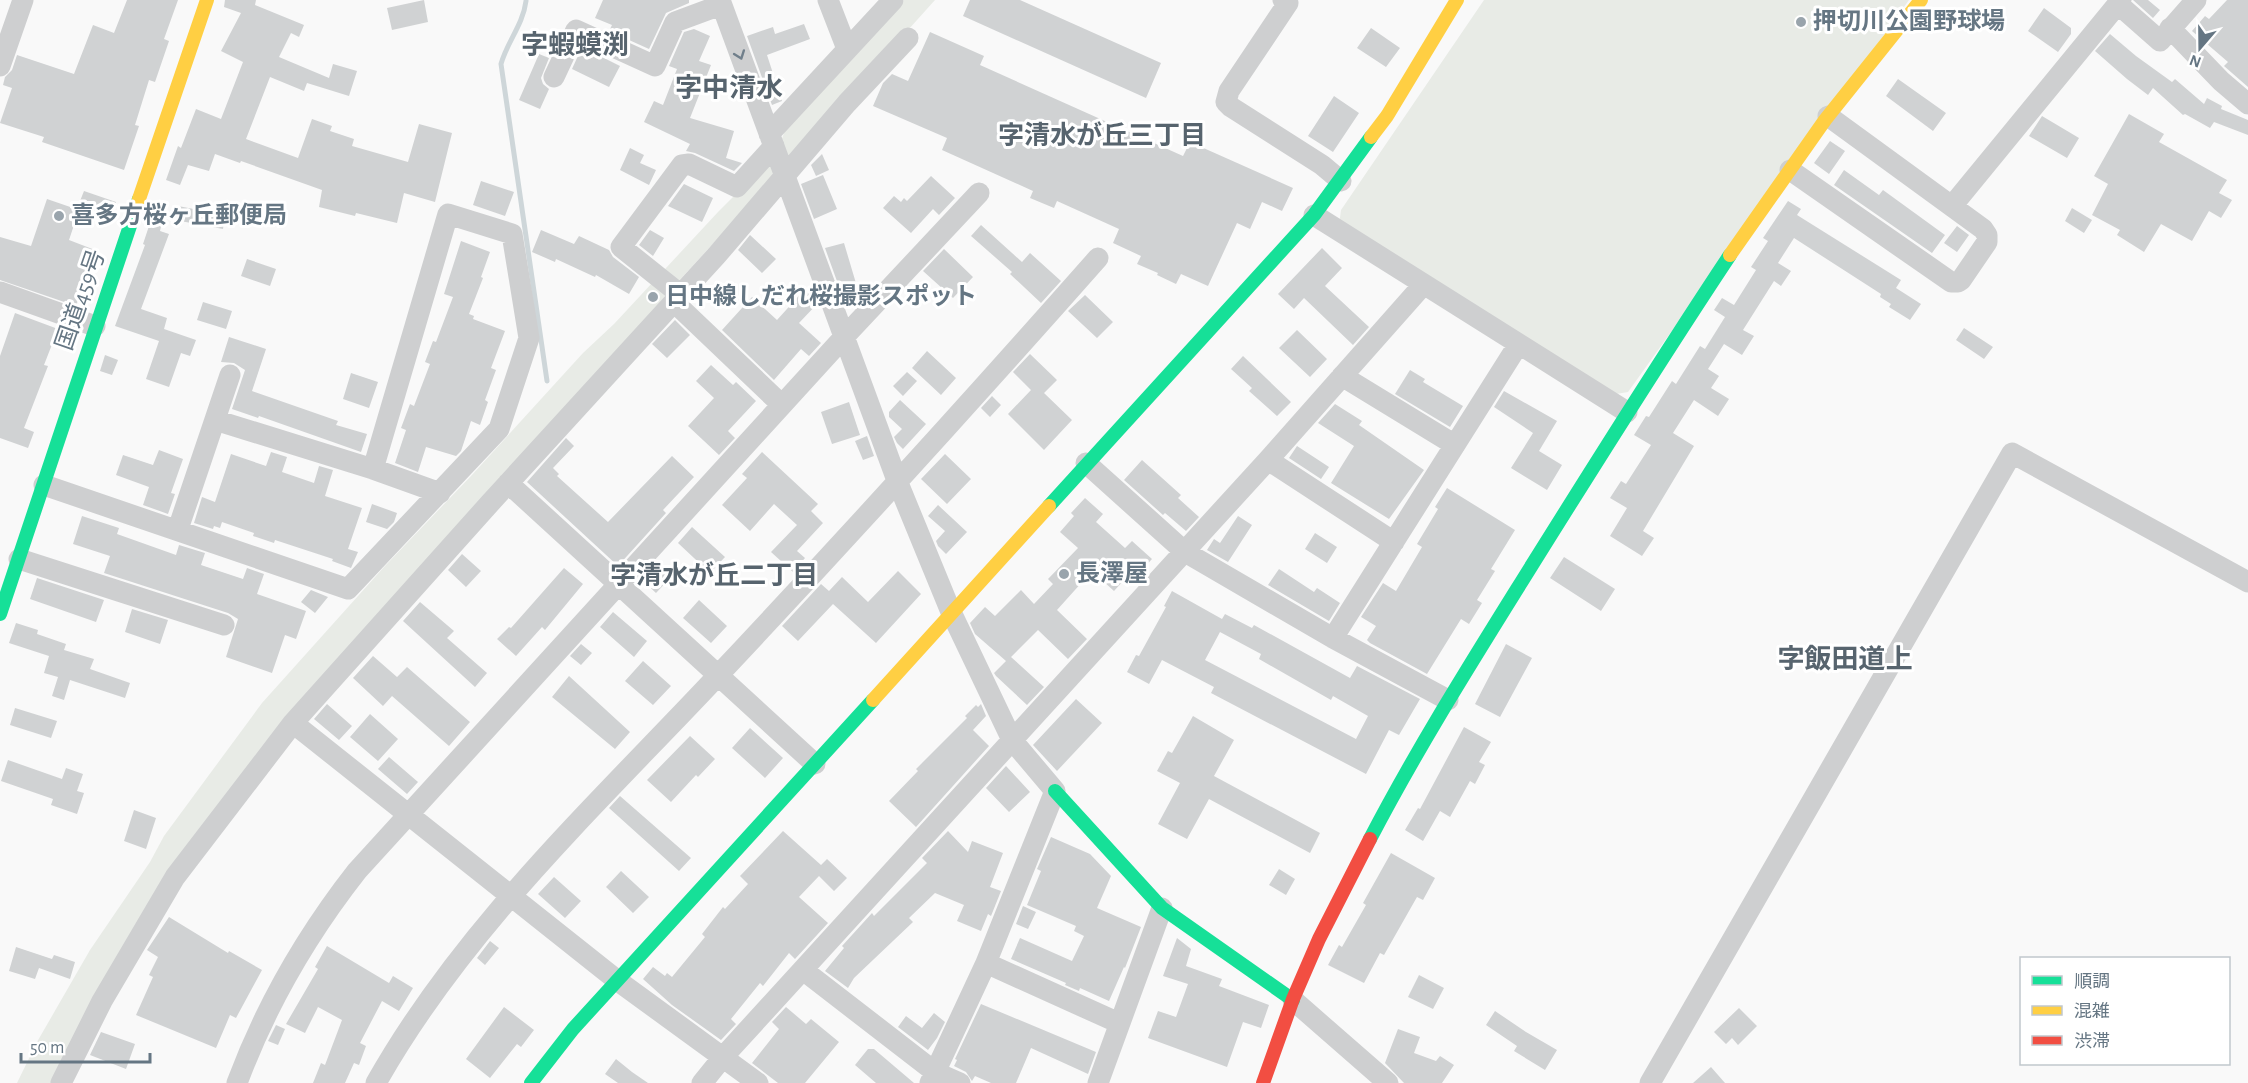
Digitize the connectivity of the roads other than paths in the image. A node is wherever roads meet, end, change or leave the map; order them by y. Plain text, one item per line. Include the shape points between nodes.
1 (22, 0) edge
2 (207, 0) edge
3 (828, 0) edge
4 (893, 0) edge
5 (1457, 0) edge
6 (1921, 0) edge
7 (2196, 0) edge
8 (1287, 1) edge
9 (721, 2) edge
10 (2120, 2) edge
11 (2170, 28) junction
12 (908, 38) dead end
13 (847, 49) junction
14 (0, 66) edge
15 (554, 77) dead end
16 (2248, 104) edge
17 (1828, 116) junction
18 (771, 140) junction
19 (1790, 170) junction
20 (784, 175) junction
21 (1341, 181) junction
22 (980, 193) dead end
23 (1952, 206) junction
24 (1314, 215) junction
25 (1098, 258) dead end
26 (1423, 285) junction
27 (0, 292) edge
28 (678, 298) junction
29 (95, 326) junction
30 (844, 337) junction
31 (1518, 345) junction
32 (230, 375) dead end
33 (1342, 376) junction
34 (783, 405) junction
35 (1628, 412) junction
36 (215, 420) junction
37 (1455, 446) junction
38 (1268, 460) junction
39 (1086, 463) junction
40 (373, 469) junction
41 (508, 483) junction
42 (898, 483) junction
43 (44, 485) junction
44 (440, 493) junction
45 (178, 529) junction
46 (1394, 542) junction
47 (1185, 552) junction
48 (19, 559) junction
49 (2248, 582) edge
50 (619, 584) junction
51 (951, 612) junction
52 (0, 614) edge
53 (224, 624) dead end
54 (1333, 638) junction
55 (719, 674) junction
56 (1448, 699) junction
57 (293, 723) junction
58 (1012, 740) junction
59 (815, 764) junction
60 (1055, 791) junction
61 (408, 813) junction
62 (510, 895) junction
63 (1162, 908) junction
64 (986, 963) junction
65 (802, 970) junction
66 (618, 981) junction
67 (1293, 1000) junction
68 (1119, 1023) junction
69 (723, 1057) junction
70 (933, 1078) edge
71 (61, 1083) edge
72 (237, 1083) edge
73 (376, 1083) edge
74 (531, 1083) edge
75 (702, 1083) edge
76 (758, 1083) edge
77 (960, 1083) edge
78 (1098, 1083) edge
79 (1263, 1083) edge
80 (1388, 1083) edge
81 (1650, 1083) edge

1 - 14 street
2 - 29 main road, 国道459号
3 - 13 street
4 - 13 street
5 - 21 main road via 1387,116
6 - 17 main road
7 - 11 street
8 - 21 street via 1226,102
9 - 15 street via 675,22 655,66 576,30
9 -> 18 street
10 - 11 street via 2160,41
10 - 23 street
11 - 16 street
12 - 20 street
13 - 18 street
17 - 19 main road
17 - 23 street
18 - 20 street
18 - 28 street via 737,187 688,164 682,165 621,247
19 - 23 street via 1952,282 1958,282 1988,239 1983,229
19 - 35 main road
20 - 28 street
20 - 30 street
21 - 24 main road
22 - 30 street
24 - 26 street
24 - 39 main road
25 - 42 street
26 - 31 street
26 - 33 street
27 - 29 street
28 - 34 street
28 - 41 street
29 - 43 main road, 国道459号
30 - 34 street
30 - 42 street
31 - 35 street
31 - 37 street
32 - 36 street
33 - 37 street
33 - 38 street
34 - 50 street
35 - 56 main road
36 - 40 street
36 - 45 street
37 - 46 street
38 - 46 street
38 - 47 street
39 - 47 street
39 - 51 main road
40 - 44 street
40 - 44 street via 448,214 512,234 529,338 499,429
41 - 50 street
41 - 57 street
42 - 51 street
42 - 55 street
43 - 45 street
43 - 48 main road, 国道459号
44 - 45 street via 348,589
46 - 54 street
47 - 54 street
47 - 58 street
48 - 52 main road, 国道459号
48 - 53 street
49 - 81 street via 2012,453
50 - 55 street
50 - 61 street
51 - 58 street
51 - 59 main road
54 - 56 street
55 - 59 street
55 - 62 street
56 - 67 main road via 1333,910
57 - 61 street
57 - 71 street via 175,877 102,1001
58 - 60 street
58 - 65 street
59 - 66 main road
60 - 63 main road
60 - 64 street
61 - 62 street
61 - 72 street via 357,870 300,951 253,1040
62 - 66 street
62 - 73 street via 448,974
63 - 67 main road
63 - 68 street
64 - 68 street
64 - 70 street
65 - 69 street
65 - 70 street
66 - 69 street
66 - 74 main road via 566,1037
67 - 79 main road
67 - 80 street
68 - 78 street
69 - 75 street
69 - 76 street
70 - 77 street

